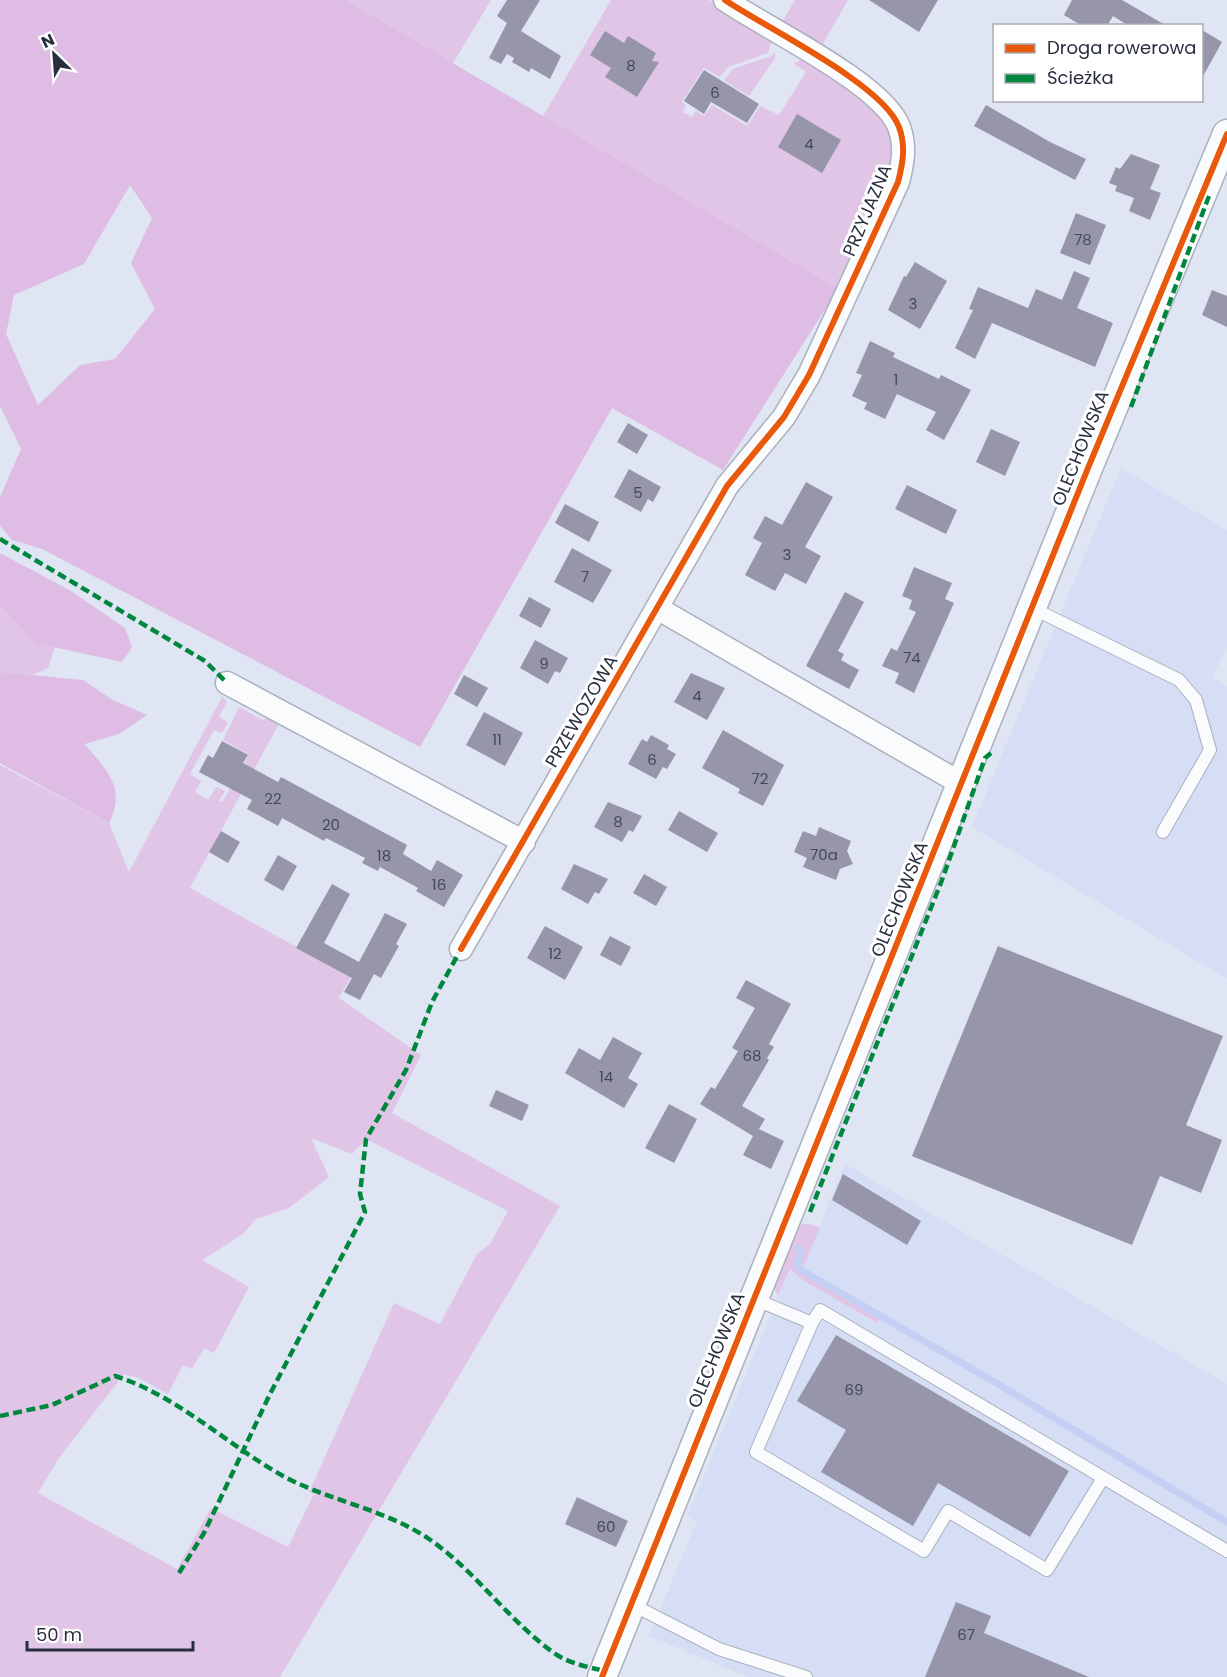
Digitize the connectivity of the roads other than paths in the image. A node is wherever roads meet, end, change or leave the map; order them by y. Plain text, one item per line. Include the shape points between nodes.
1 (725, 0) edge
2 (1227, 134) edge
3 (727, 486) joint
4 (657, 608) junction
5 (1032, 608) junction
6 (227, 683) dead end
7 (962, 784) junction
8 (1163, 832) dead end
9 (524, 842) junction
10 (460, 950) dead end
11 (753, 1298) junction
12 (812, 1323) junction
13 (1103, 1478) junction
14 (1227, 1551) edge
15 (631, 1604) junction
16 (602, 1677) edge
17 (806, 1677) edge

1 - 3 street, PRZYJAZNA via 879,98 898,126 904,162 809,375 784,417
2 - 5 street, OLECHOWSKA
3 - 4 street, PRZEWOZOWA
4 - 7 street
4 - 9 street, PRZEWOZOWA
5 - 7 street, OLECHOWSKA
5 - 8 lane via 1179,680 1196,700 1210,750
6 - 9 street
7 - 11 street, OLECHOWSKA
9 - 10 street, PRZEWOZOWA
11 - 12 lane
11 - 15 street, OLECHOWSKA
12 - 13 lane via 820,1310
12 - 13 lane via 756,1452 924,1551 948,1511 1047,1570
13 - 14 lane
15 - 16 street, OLECHOWSKA
15 - 17 lane via 719,1649

